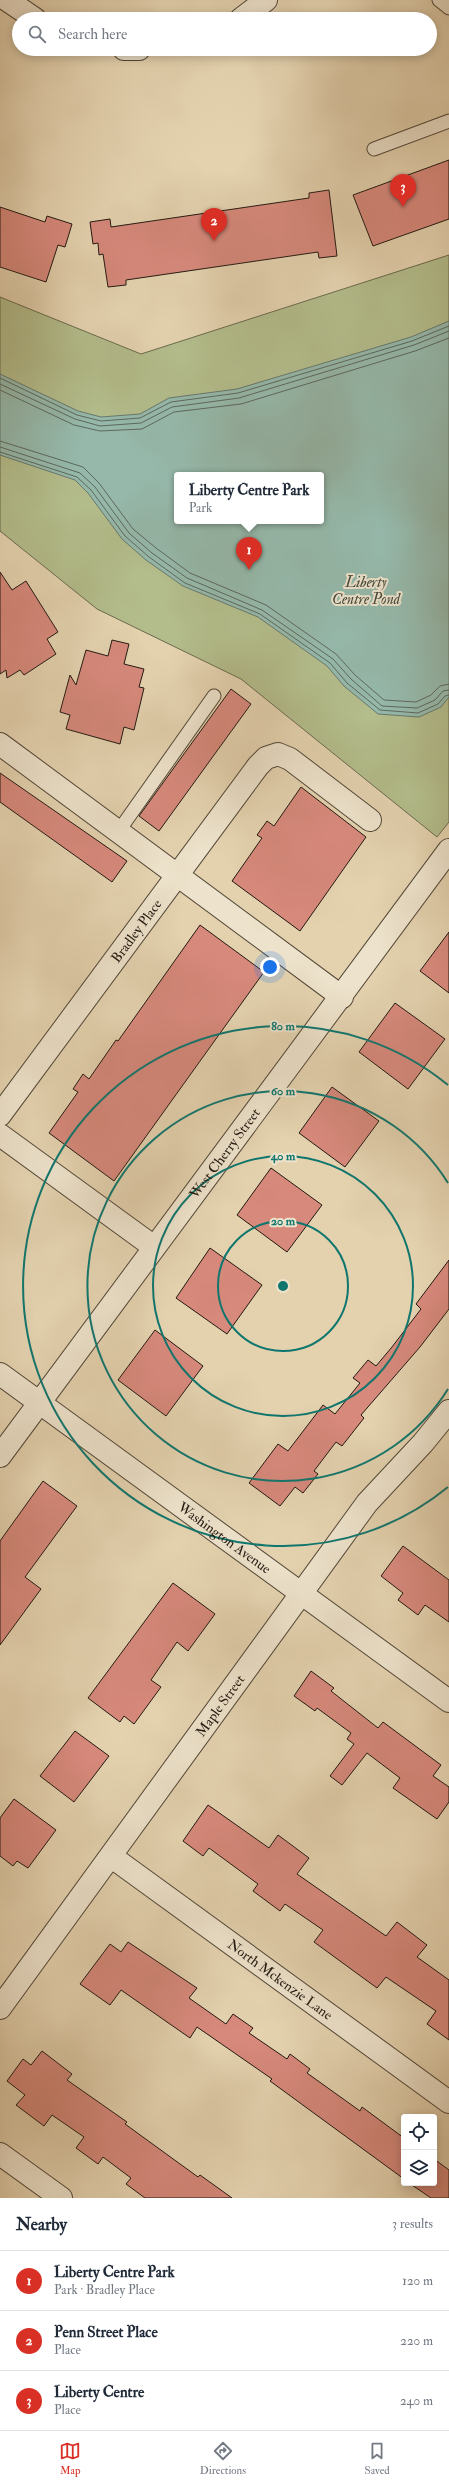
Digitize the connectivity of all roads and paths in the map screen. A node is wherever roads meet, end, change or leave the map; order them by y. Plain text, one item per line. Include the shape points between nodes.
1 (2, 0) edge
2 (7, 0) edge
3 (266, 0) edge
4 (438, 0) edge
5 (0, 2) edge
6 (449, 8) edge
7 (25, 12) edge
8 (251, 12) edge
9 (449, 120) edge
10 (374, 149) dead end
11 (214, 696) dead end
12 (0, 744) edge
13 (370, 820) dead end
14 (118, 832) junction
15 (449, 850) edge
16 (176, 875) junction
17 (342, 997) junction
18 (0, 1115) edge
19 (0, 1135) edge
20 (154, 1247) junction
21 (0, 1374) edge
22 (39, 1402) junction
23 (449, 1411) edge
24 (0, 1456) edge
25 (302, 1594) junction
26 (449, 1701) edge
27 (112, 1856) junction
28 (0, 2008) edge
29 (449, 2102) edge
30 (0, 2154) edge
31 (61, 2198) edge

1 - 5 lane
2 - 7 street
3 - 8 street
4 - 6 lane
9 - 10 lane
11 - 14 lane
12 - 14 street
13 - 16 street, Bradley Place via 290,759 278,754 266,758 258,766
14 - 16 street
15 - 17 street, West Cherry Street
16 - 17 street
16 - 18 street, Bradley Place
17 - 20 street, West Cherry Street
19 - 20 street
20 - 22 street, West Cherry Street
21 - 22 street, Washington Avenue
22 - 24 street, West Cherry Street
22 - 25 street, Washington Avenue
23 - 25 street, Maple Street via 368,1503
25 - 26 street, Washington Avenue
25 - 27 street, Maple Street
27 - 28 street, Maple Street
27 - 29 street, North Mckenzie Lane
30 - 31 street

